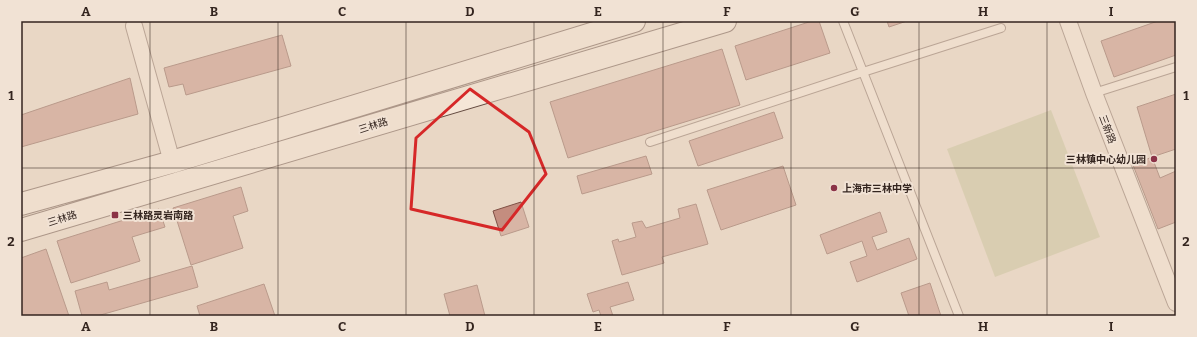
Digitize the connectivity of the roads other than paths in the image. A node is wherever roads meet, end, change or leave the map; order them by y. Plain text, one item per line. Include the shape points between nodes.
1 (634, 21) edge
2 (725, 21) edge
3 (843, 21) edge
4 (1068, 21) edge
5 (134, 26) dead end
6 (1001, 28) dead end
7 (1176, 67) edge
8 (863, 72) junction
9 (1094, 93) junction
10 (650, 142) dead end
11 (172, 162) junction
12 (21, 204) edge
13 (21, 230) edge
14 (1176, 303) edge
15 (959, 316) edge

1 - 11 main road
2 - 13 main road, 三林路
3 - 8 lane
4 - 9 street, 三新路
5 - 11 street
6 - 8 lane
7 - 9 lane
8 - 10 lane
8 - 15 lane
9 - 14 street, 三新路
11 - 12 main road

